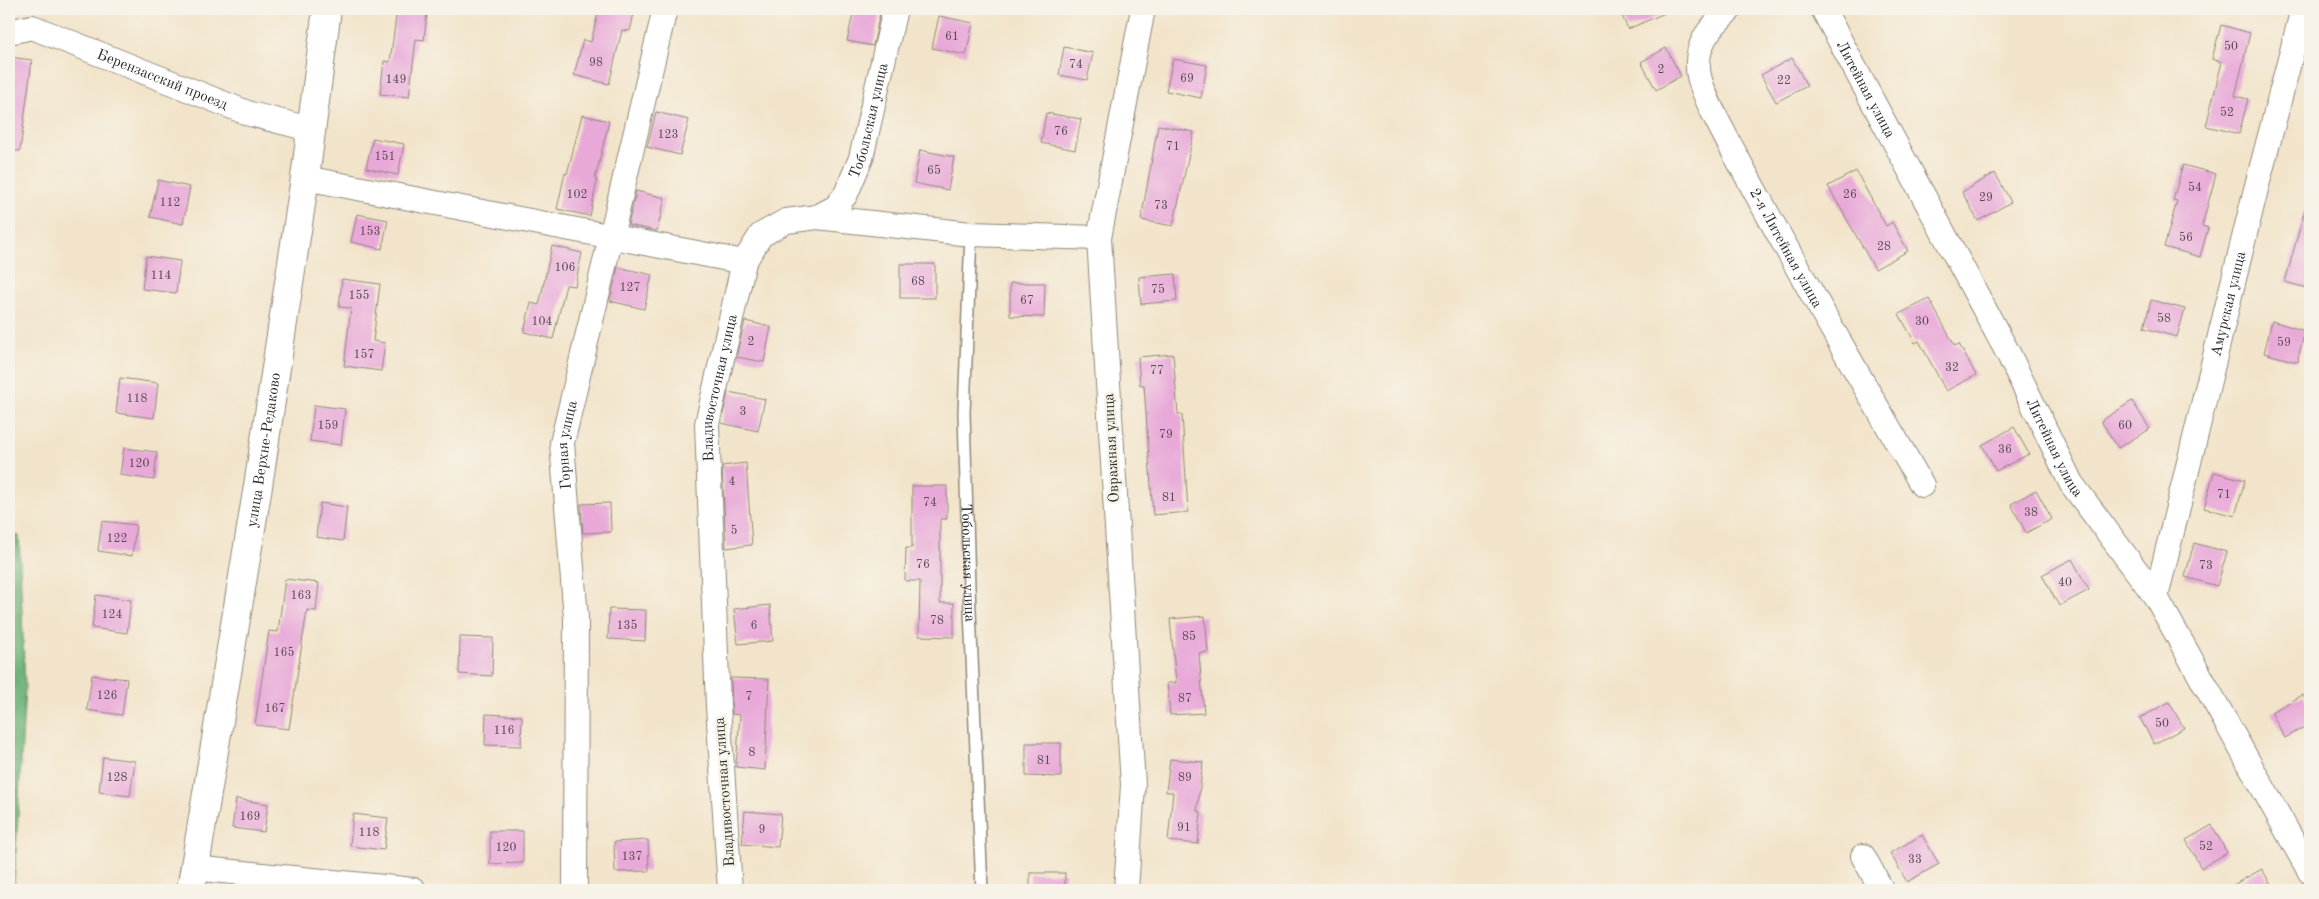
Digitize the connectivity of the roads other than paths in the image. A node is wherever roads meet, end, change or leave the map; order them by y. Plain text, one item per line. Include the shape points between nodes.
1 (327, 9) edge
2 (665, 9) edge
3 (895, 9) edge
4 (1143, 9) edge
5 (1730, 9) edge
6 (1823, 9) edge
7 (2303, 9) edge
8 (9, 32) edge
9 (310, 140) junction
10 (305, 178) junction
11 (817, 217) junction
12 (971, 234) junction
13 (610, 238) junction
14 (1099, 238) junction
15 (744, 262) junction
16 (1922, 484) dead end
17 (2156, 598) junction
18 (1863, 856) dead end
19 (2310, 872) edge
20 (192, 879) edge
21 (332, 886) edge
22 (414, 890) edge
23 (575, 890) edge
24 (730, 890) edge
25 (982, 890) edge
26 (1126, 890) edge
27 (1882, 890) edge

1 - 9 street, улица Верхне-Редаково
2 - 13 street, Горная улица
3 - 11 street, Тобольская улица via 861,158 846,194 836,207
4 - 14 street, Овражная улица
5 - 16 street, 2-я Литейная улица via 1708,30 1699,53 1698,70 1705,92 1766,211
6 - 17 street, Литейная улица via 2009,355 2071,482
7 - 17 street, Амурская улица
8 - 9 street, Берензасский проезд via 32,27 250,114 302,127
9 - 10 street, улица Верхне-Редаково
10 - 13 street
10 - 20 street, улица Верхне-Редаково via 258,486
11 - 12 street, Владивосточная улица
11 - 15 street, Владивосточная улица via 786,221 761,235
12 - 14 street, Владивосточная улица
12 - 25 lane, Тобольская улица via 964,413
13 - 15 street
13 - 23 street, Горная улица via 562,443 576,618
14 - 26 street, Овражная улица via 1133,785
15 - 24 street, Владивосточная улица via 707,424 718,706
17 - 19 street, Литейная улица
18 - 27 street
20 - 21 street
21 - 22 street

